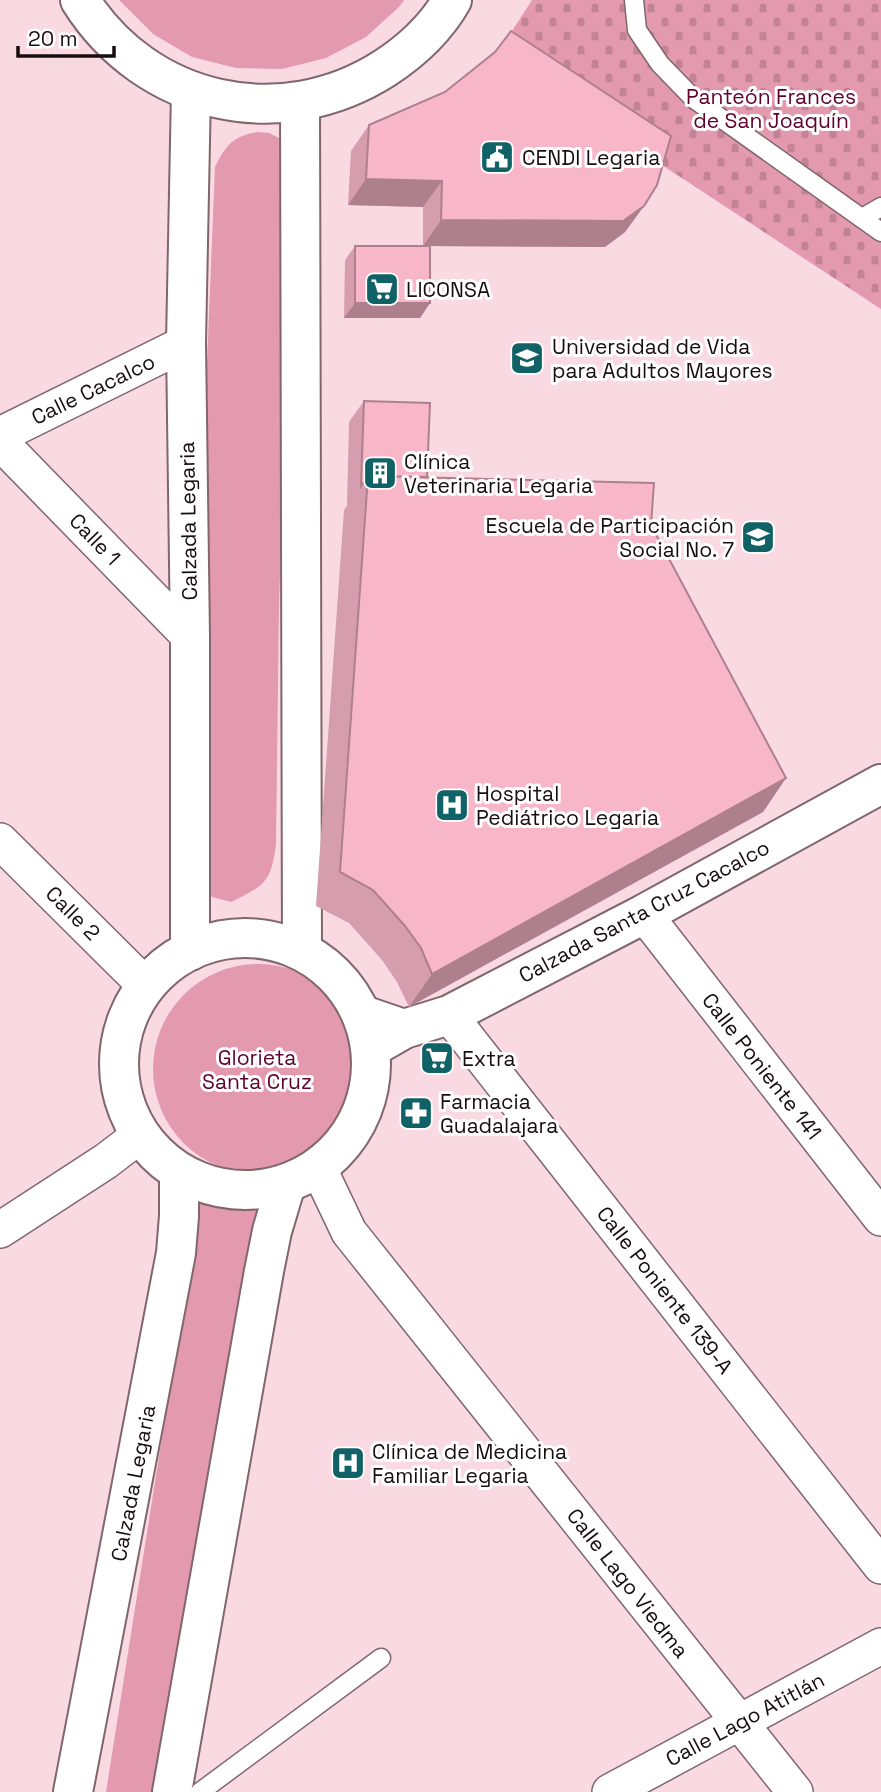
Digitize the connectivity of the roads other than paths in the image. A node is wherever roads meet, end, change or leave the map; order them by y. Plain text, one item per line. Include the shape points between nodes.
1 (80, 0) edge
2 (452, 0) edge
3 (634, 0) edge
4 (191, 91) junction
5 (300, 102) junction
6 (881, 207) edge
7 (862, 218) junction
8 (881, 232) edge
9 (186, 343) junction
10 (0, 435) edge
11 (0, 442) edge
12 (190, 637) junction
13 (879, 788) edge
14 (0, 841) edge
15 (644, 914) junction
16 (190, 950) junction
17 (302, 951) junction
18 (146, 986) junction
19 (449, 1015) junction
20 (367, 1032) junction
21 (140, 1135) junction
22 (179, 1173) junction
23 (302, 1176) junction
24 (881, 1218) edge
25 (0, 1230) edge
26 (881, 1566) edge
27 (881, 1646) edge
28 (381, 1658) dead end
29 (738, 1722) junction
30 (73, 1792) edge
31 (172, 1792) edge
32 (200, 1792) edge
33 (610, 1792) edge
34 (795, 1792) edge

1 - 4 main road via 128,56
2 - 5 main road via 400,58 335,93
3 - 7 lane via 637,30 660,64 694,99
4 - 5 main road via 263,105
4 - 9 main road, Calzada Legaria
5 - 17 main road
6 - 7 lane
7 - 8 lane
9 - 10 street, Calle Cacalco
9 - 12 main road, Calzada Legaria
11 - 12 street, Calle 1
12 - 16 main road, Calzada Legaria
13 - 15 main road, Calzada Santa Cruz Cacalco
14 - 18 street, Calle 2
15 - 19 main road, Calzada Santa Cruz Cacalco
15 - 24 street, Calle Poniente 141
16 - 17 main road via 217,940 246,937
16 - 18 main road via 166,965
17 - 20 main road via 322,963 352,995
18 - 21 main road via 126,1020 118,1059 123,1099
19 - 20 main road, Calzada Santa Cruz Cacalco via 404,1029
19 - 26 street, Calle Poniente 139-A
20 - 23 main road via 372,1070 361,1115 336,1152
21 - 22 main road
21 - 25 street
22 - 23 main road via 231,1191 259,1190
22 - 30 main road, Calzada Legaria via 176,1253
23 - 29 street, Calle Lago Viedma
23 - 31 main road via 271,1231
27 - 29 street, Calle Lago Atitlán
28 - 32 lane
29 - 33 street, Calle Lago Atitlán
29 - 34 street, Calle Lago Viedma

